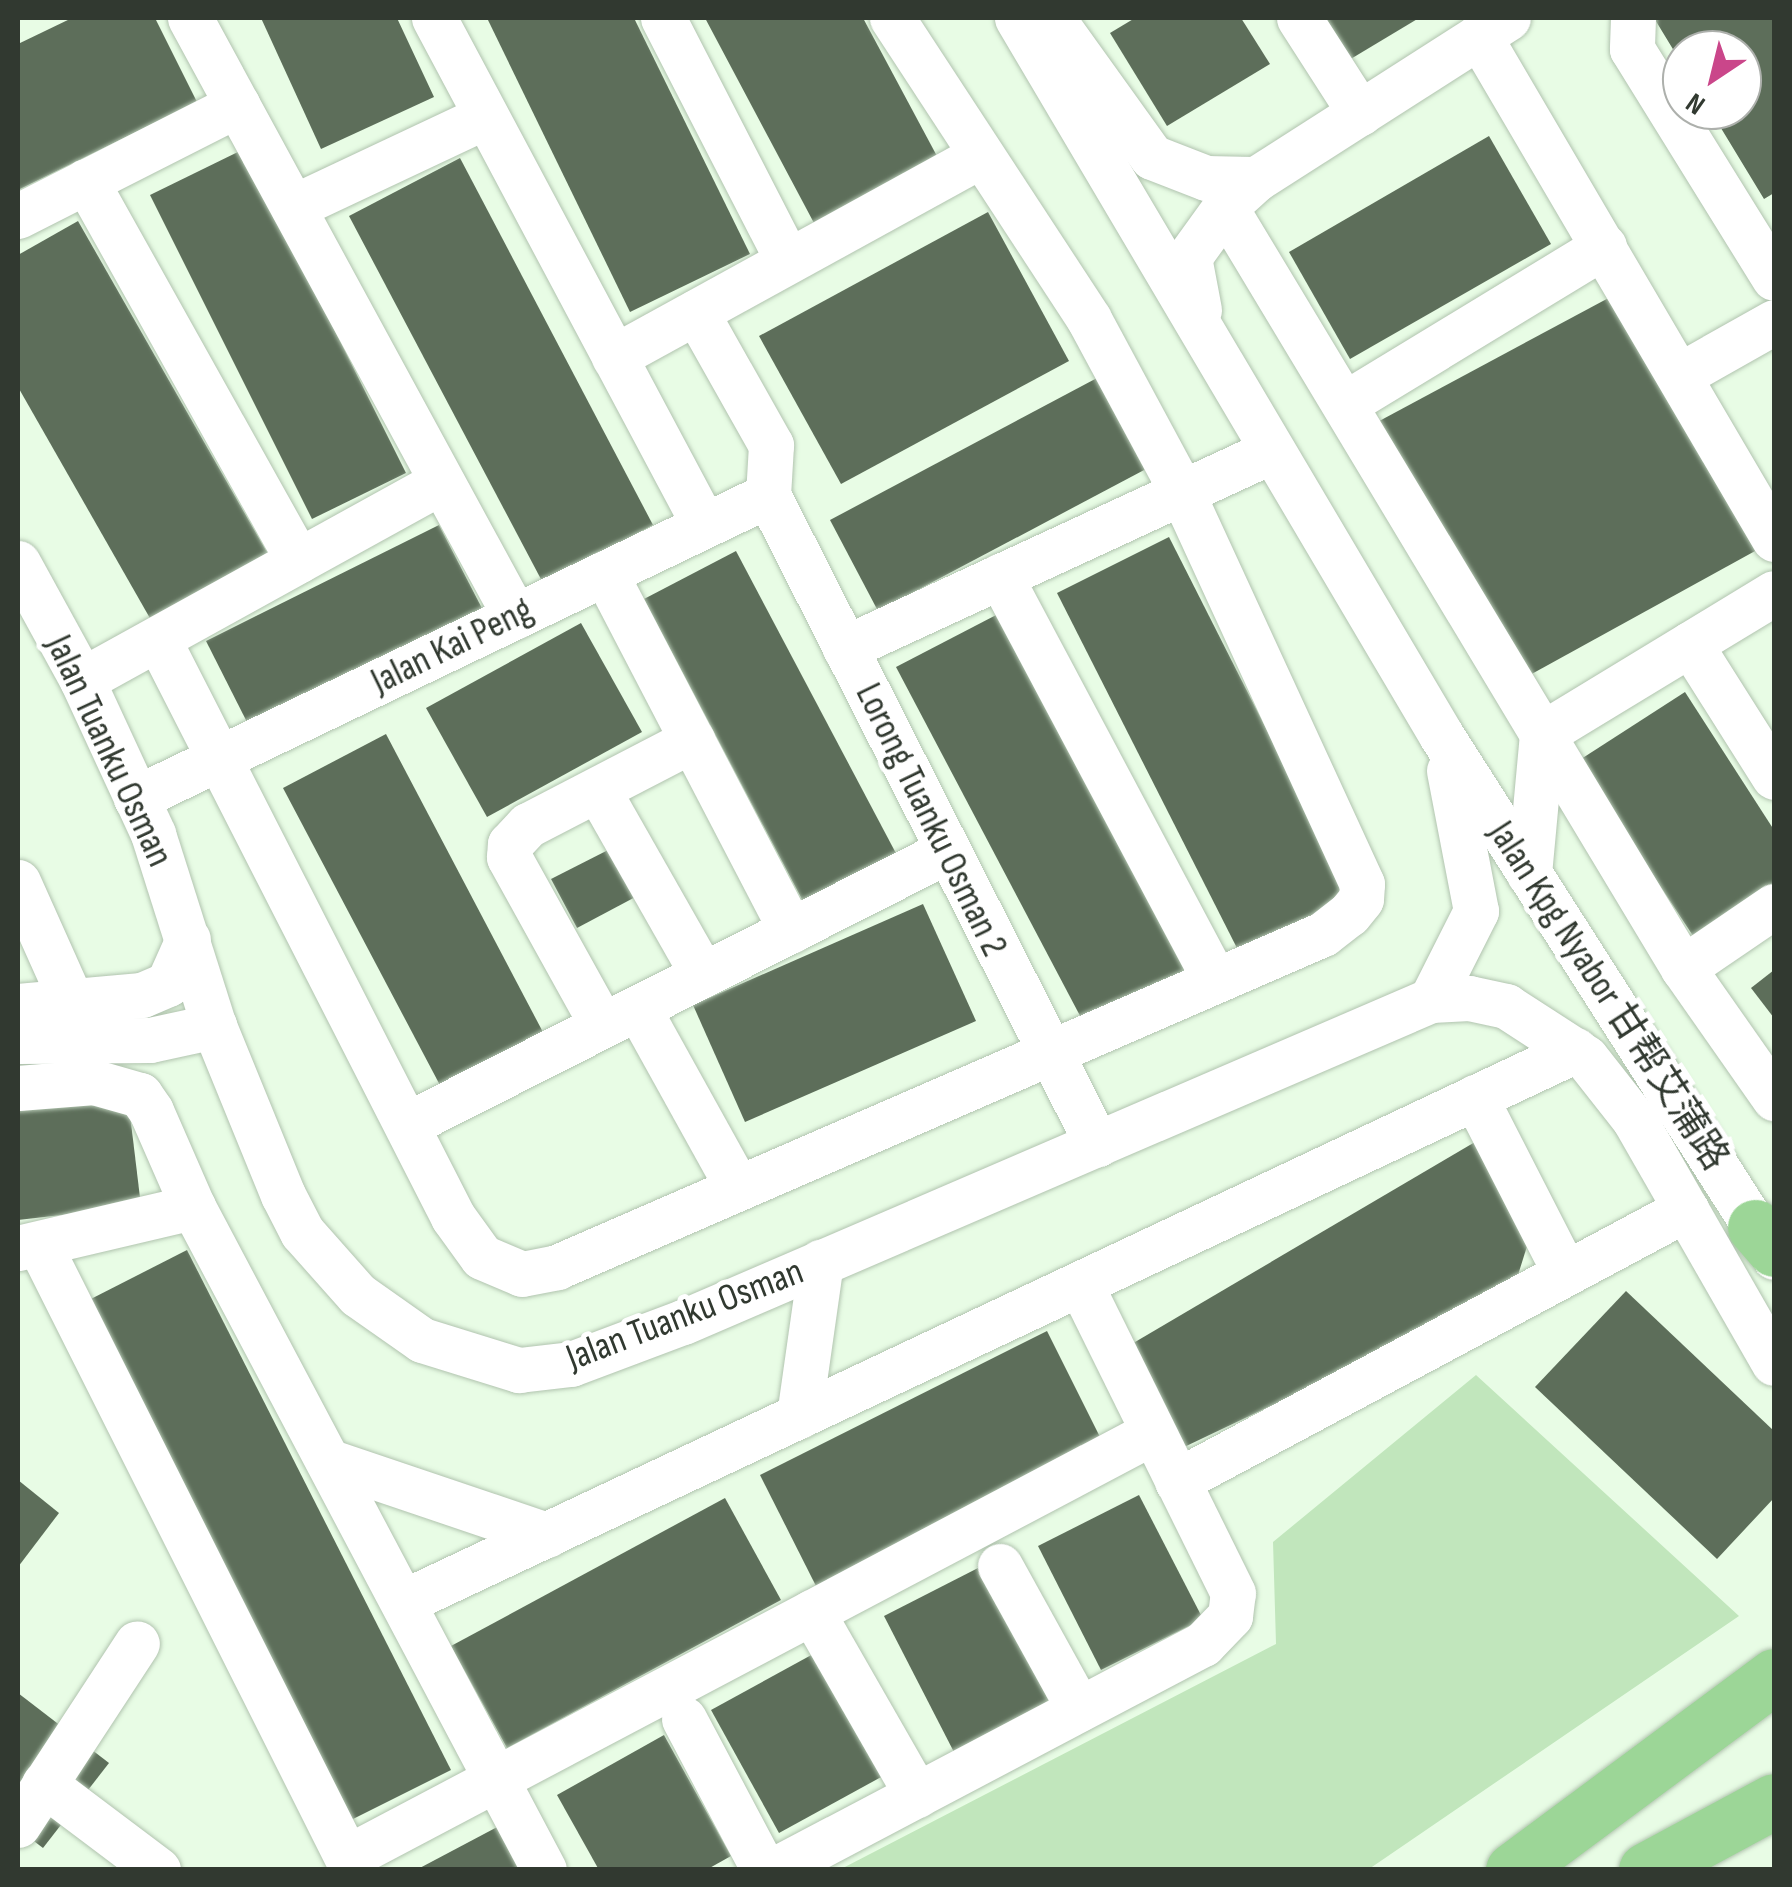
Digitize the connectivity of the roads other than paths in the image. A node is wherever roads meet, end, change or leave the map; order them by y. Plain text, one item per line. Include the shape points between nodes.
1 (190, 18) edge
2 (434, 18) edge
3 (663, 18) edge
4 (1016, 18) edge
5 (1052, 18) edge
6 (1300, 18) edge
7 (1633, 18) edge
8 (908, 27) edge
9 (1494, 27) edge
10 (238, 106) junction
11 (1360, 113) junction
12 (482, 118) junction
13 (979, 156) junction
14 (86, 181) junction
15 (1241, 193) junction
16 (293, 207) junction
17 (18, 216) edge
18 (1604, 246) junction
19 (788, 261) junction
20 (1774, 278) edge
21 (696, 312) junction
22 (1774, 322) edge
23 (1214, 352) junction
24 (614, 357) junction
25 (1680, 375) junction
26 (1346, 403) junction
27 (1272, 451) junction
28 (441, 482) junction
29 (1182, 492) junction
30 (768, 494) junction
31 (704, 526) junction
32 (1774, 539) edge
33 (298, 561) junction
34 (18, 562) edge
35 (605, 573) junction
36 (1000, 576) junction
37 (1774, 593) edge
38 (515, 616) junction
39 (158, 638) junction
40 (1690, 644) junction
41 (845, 648) junction
42 (82, 680) junction
43 (1542, 734) junction
44 (1441, 735) junction
45 (692, 740) junction
46 (222, 756) junction
47 (1774, 777) edge
48 (599, 792) junction
49 (136, 798) junction
50 (947, 851) junction
51 (1529, 874) junction
52 (18, 882) edge
53 (1774, 906) edge
54 (790, 930) junction
55 (31, 939) edge
56 (188, 939) junction
57 (1682, 968) junction
58 (703, 975) junction
59 (1214, 978) junction
60 (1431, 1000) junction
61 (72, 1002) junction
62 (18, 1006) edge
63 (620, 1016) junction
64 (214, 1026) junction
65 (18, 1041) edge
66 (1576, 1050) junction
67 (1046, 1052) junction
68 (18, 1088) edge
69 (1475, 1097) junction
70 (1774, 1098) edge
71 (408, 1124) junction
72 (1097, 1144) junction
73 (736, 1185) junction
74 (193, 1207) junction
75 (1686, 1209) junction
76 (1768, 1244) edge
77 (29, 1247) edge
78 (821, 1262) junction
79 (1565, 1273) junction
80 (1080, 1284) junction
81 (1774, 1363) edge
82 (799, 1416) junction
83 (1153, 1432) junction
84 (328, 1461) junction
85 (1178, 1481) junction
86 (546, 1535) junction
87 (1000, 1566) dead end
88 (403, 1602) junction
89 (812, 1612) junction
90 (137, 1642) dead end
91 (1774, 1676) edge
92 (1774, 1705) edge
93 (1079, 1709) junction
94 (684, 1720) dead end
95 (496, 1779) junction
96 (44, 1784) junction
97 (917, 1794) junction
98 (1774, 1801) edge
99 (1774, 1820) edge
100 (18, 1825) edge
101 (350, 1863) edge
102 (1649, 1868) edge
103 (158, 1870) edge
104 (544, 1870) edge
105 (764, 1870) edge
106 (774, 1870) edge
107 (1514, 1870) edge

1 - 10 street
2 - 12 street
3 - 19 street
4 - 23 street, Jalan Kpg Nyabor 甘帮艾蒲路
5 - 15 street via 1152,157
6 - 11 street
7 - 20 street via 1632,49
8 - 13 street
9 - 11 street
9 - 18 street
10 - 14 street
10 - 16 street
11 - 15 street
12 - 16 street
12 - 24 street
13 - 19 street
13 - 29 street via 1089,320
14 - 17 street
14 - 33 street
15 - 23 street, Jalan Kpg Nyabor 甘帮艾蒲路 via 1189,257 1190,283
15 - 26 street
16 - 28 street
18 - 25 street
18 - 26 street
19 - 21 street
21 - 24 street
21 - 30 street via 770,445
22 - 25 street
23 - 27 street, Jalan Kpg Nyabor 甘帮艾蒲路
24 - 31 street
25 - 32 street
26 - 43 street
27 - 29 street
27 - 44 street, Jalan Kpg Nyabor 甘帮艾蒲路
28 - 33 street
28 - 38 street
29 - 36 street
29 - 59 street via 1362,884 1361,899 1322,934
30 - 31 street, Jalan Kai Peng
30 - 41 street, Lorong Tuanku Osman 2
31 - 35 street, Jalan Kai Peng
33 - 39 street
34 - 42 street, Jalan Tuanku Osman
35 - 38 street, Jalan Kai Peng
35 - 45 street
36 - 41 street
36 - 59 street
37 - 40 street
38 - 46 street, Jalan Kai Peng
39 - 42 street
39 - 46 street
40 - 43 street
40 - 47 street
41 - 50 street, Lorong Tuanku Osman 2
42 - 49 street, Jalan Tuanku Osman
43 - 51 street
43 - 57 street
44 - 51 street, Jalan Kpg Nyabor 甘帮艾蒲路
44 - 60 street, Jalan Kpg Nyabor 甘帮艾蒲路 via 1474,874 1476,910
45 - 48 street
45 - 54 street
46 - 49 street, Jalan Kai Peng
46 - 71 street
48 - 58 street
48 - 63 street via 528,825 510,844 509,858
49 - 56 street, Jalan Tuanku Osman
50 - 54 street
50 - 67 street, Lorong Tuanku Osman 2
51 - 76 street, Jalan Kpg Nyabor 甘帮艾蒲路
52 - 55 street
53 - 57 street
54 - 58 street
55 - 61 street
56 - 61 street via 168,984 142,995
56 - 64 street, Jalan Tuanku Osman
57 - 70 street
58 - 63 street
59 - 67 street
60 - 66 street, Jalan Kpg Nyabor 甘帮艾蒲路 via 1506,1006
60 - 72 street, Jalan Tuanku Osman
61 - 62 street
63 - 71 street
63 - 73 street
64 - 65 street via 150,1040
64 - 78 street, Jalan Tuanku Osman via 302,1232 358,1295 422,1340 519,1370 571,1364
66 - 69 street
66 - 75 street, Jalan Kpg Nyabor 甘帮艾蒲路 via 1634,1119
67 - 72 street, Lorong Tuanku Osman 2
67 - 73 street
68 - 74 street via 94,1082 140,1096
69 - 79 street
69 - 80 street
71 - 73 street via 453,1217 482,1258 522,1274 557,1267
72 - 78 street, Jalan Tuanku Osman
74 - 77 street
74 - 84 street
75 - 79 street
75 - 81 street, Jalan Kpg Nyabor 甘帮艾蒲路
77 - 101 street
78 - 82 street
79 - 85 street
80 - 82 street
80 - 83 street
82 - 86 street
83 - 85 street
83 - 89 street
84 - 86 street
84 - 88 street
85 - 93 street via 1233,1593 1230,1616 1203,1644
86 - 88 street
87 - 93 street
88 - 95 street
89 - 95 street
89 - 97 street
90 - 96 street
91 - 107 main road
92 - 107 main road
93 - 97 street
94 - 105 street
95 - 101 street
95 - 104 street
96 - 100 street
96 - 103 street
97 - 106 street
98 - 102 main road
99 - 102 main road

